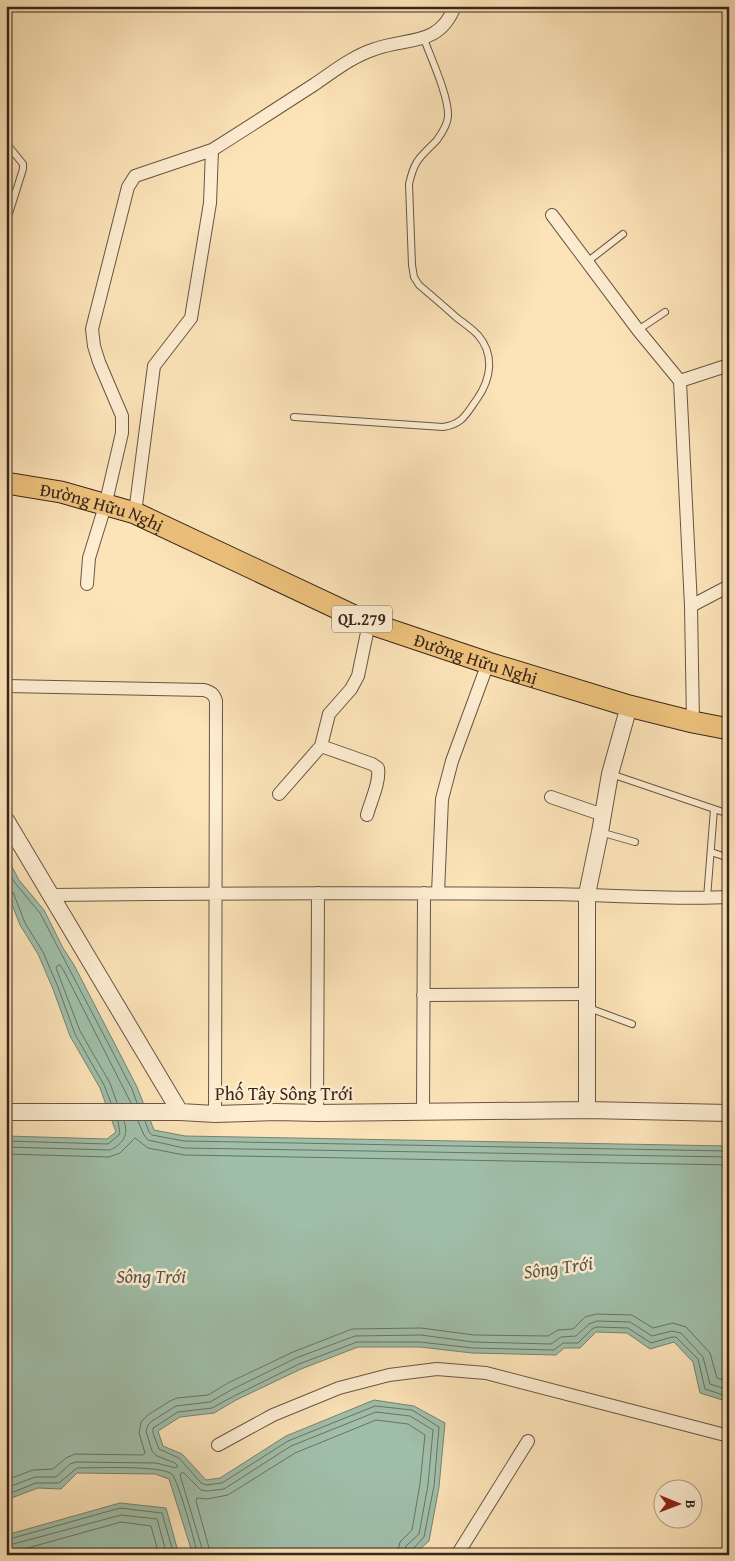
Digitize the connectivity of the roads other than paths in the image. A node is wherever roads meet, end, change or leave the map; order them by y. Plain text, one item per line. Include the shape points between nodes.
1 (454, 6) edge
2 (424, 39) junction
3 (6, 143) edge
4 (212, 150) junction
5 (552, 215) dead end
6 (6, 223) edge
7 (623, 234) dead end
8 (587, 262) junction
9 (666, 312) dead end
10 (638, 330) junction
11 (729, 365) edge
12 (680, 381) junction
13 (294, 417) dead end
14 (6, 483) edge
15 (105, 506) junction
16 (135, 513) junction
17 (87, 584) dead end
18 (729, 586) edge
19 (691, 606) junction
20 (369, 622) junction
21 (488, 663) junction
22 (6, 686) edge
23 (629, 706) junction
24 (693, 722) junction
25 (729, 729) edge
26 (321, 746) junction
27 (610, 774) junction
28 (279, 794) dead end
29 (550, 797) dead end
30 (714, 809) junction
31 (367, 814) dead end
32 (729, 814) edge
33 (603, 815) junction
34 (6, 820) edge
35 (600, 832) junction
36 (635, 842) dead end
37 (711, 852) junction
38 (729, 858) edge
39 (216, 893) junction
40 (318, 893) junction
41 (424, 893) junction
42 (438, 893) junction
43 (587, 894) junction
44 (50, 895) junction
45 (729, 897) edge
46 (707, 898) junction
47 (423, 994) junction
48 (588, 1001) junction
49 (632, 1024) dead end
50 (587, 1110) junction
51 (423, 1111) junction
52 (6, 1112) edge
53 (180, 1112) junction
54 (317, 1113) junction
55 (729, 1113) edge
56 (216, 1114) junction
57 (729, 1436) edge
58 (528, 1440) dead end
59 (218, 1445) dead end
60 (457, 1555) edge

1 - 2 street via 438,30
2 - 4 street via 395,43 362,54
2 - 13 lane via 448,106 448,118 441,134 417,159 412,171 414,277 419,285 478,335 487,348 490,360 485,388 462,420 443,427
3 - 6 lane via 23,164 23,169
4 - 15 street via 135,176 128,187 92,329 98,362 122,416 122,433
4 - 16 street via 210,203 191,318 154,366
5 - 8 street
7 - 8 lane
8 - 10 street
9 - 10 lane
10 - 12 street
11 - 12 street
12 - 19 street
14 - 15 highway, Đường Hữu Nghị / QL.279 via 61,492
15 - 16 highway, Đường Hữu Nghị / QL.279
15 - 17 street via 89,558
16 - 20 highway, Đường Hữu Nghị / QL.279
18 - 19 street
19 - 24 street
20 - 21 highway, Đường Hữu Nghị / QL.279
20 - 26 street via 358,676 351,689 328,714
21 - 23 highway, Đường Hữu Nghị / QL.279
21 - 42 street via 452,761 442,799
22 - 39 street via 204,690 214,695
23 - 24 highway, Đường Hữu Nghị / QL.279
23 - 27 street
24 - 25 highway, Đường Hữu Nghị / QL.279
26 - 28 street
26 - 31 street via 378,768
27 - 30 lane
27 - 33 street
29 - 33 street
30 - 32 lane
30 - 37 lane
33 - 35 street
34 - 44 street
35 - 36 lane
35 - 43 street
37 - 38 lane
37 - 46 lane
39 - 40 street
39 - 44 street
39 - 56 street
40 - 41 street
40 - 54 street
41 - 42 street
41 - 47 street
42 - 43 street
43 - 46 street
43 - 48 street
44 - 53 street
45 - 46 street
47 - 48 street
47 - 51 street
48 - 49 lane
48 - 50 street
50 - 51 street, Phố Tây Sông Trới
50 - 55 street, Phố Tây Sông Trới
51 - 54 street, Phố Tây Sông Trới
52 - 53 street, Phố Tây Sông Trới
53 - 56 street, Phố Tây Sông Trới
54 - 56 street, Phố Tây Sông Trới
57 - 59 street via 486,1373 437,1369 389,1375 339,1388 272,1415
58 - 60 street

